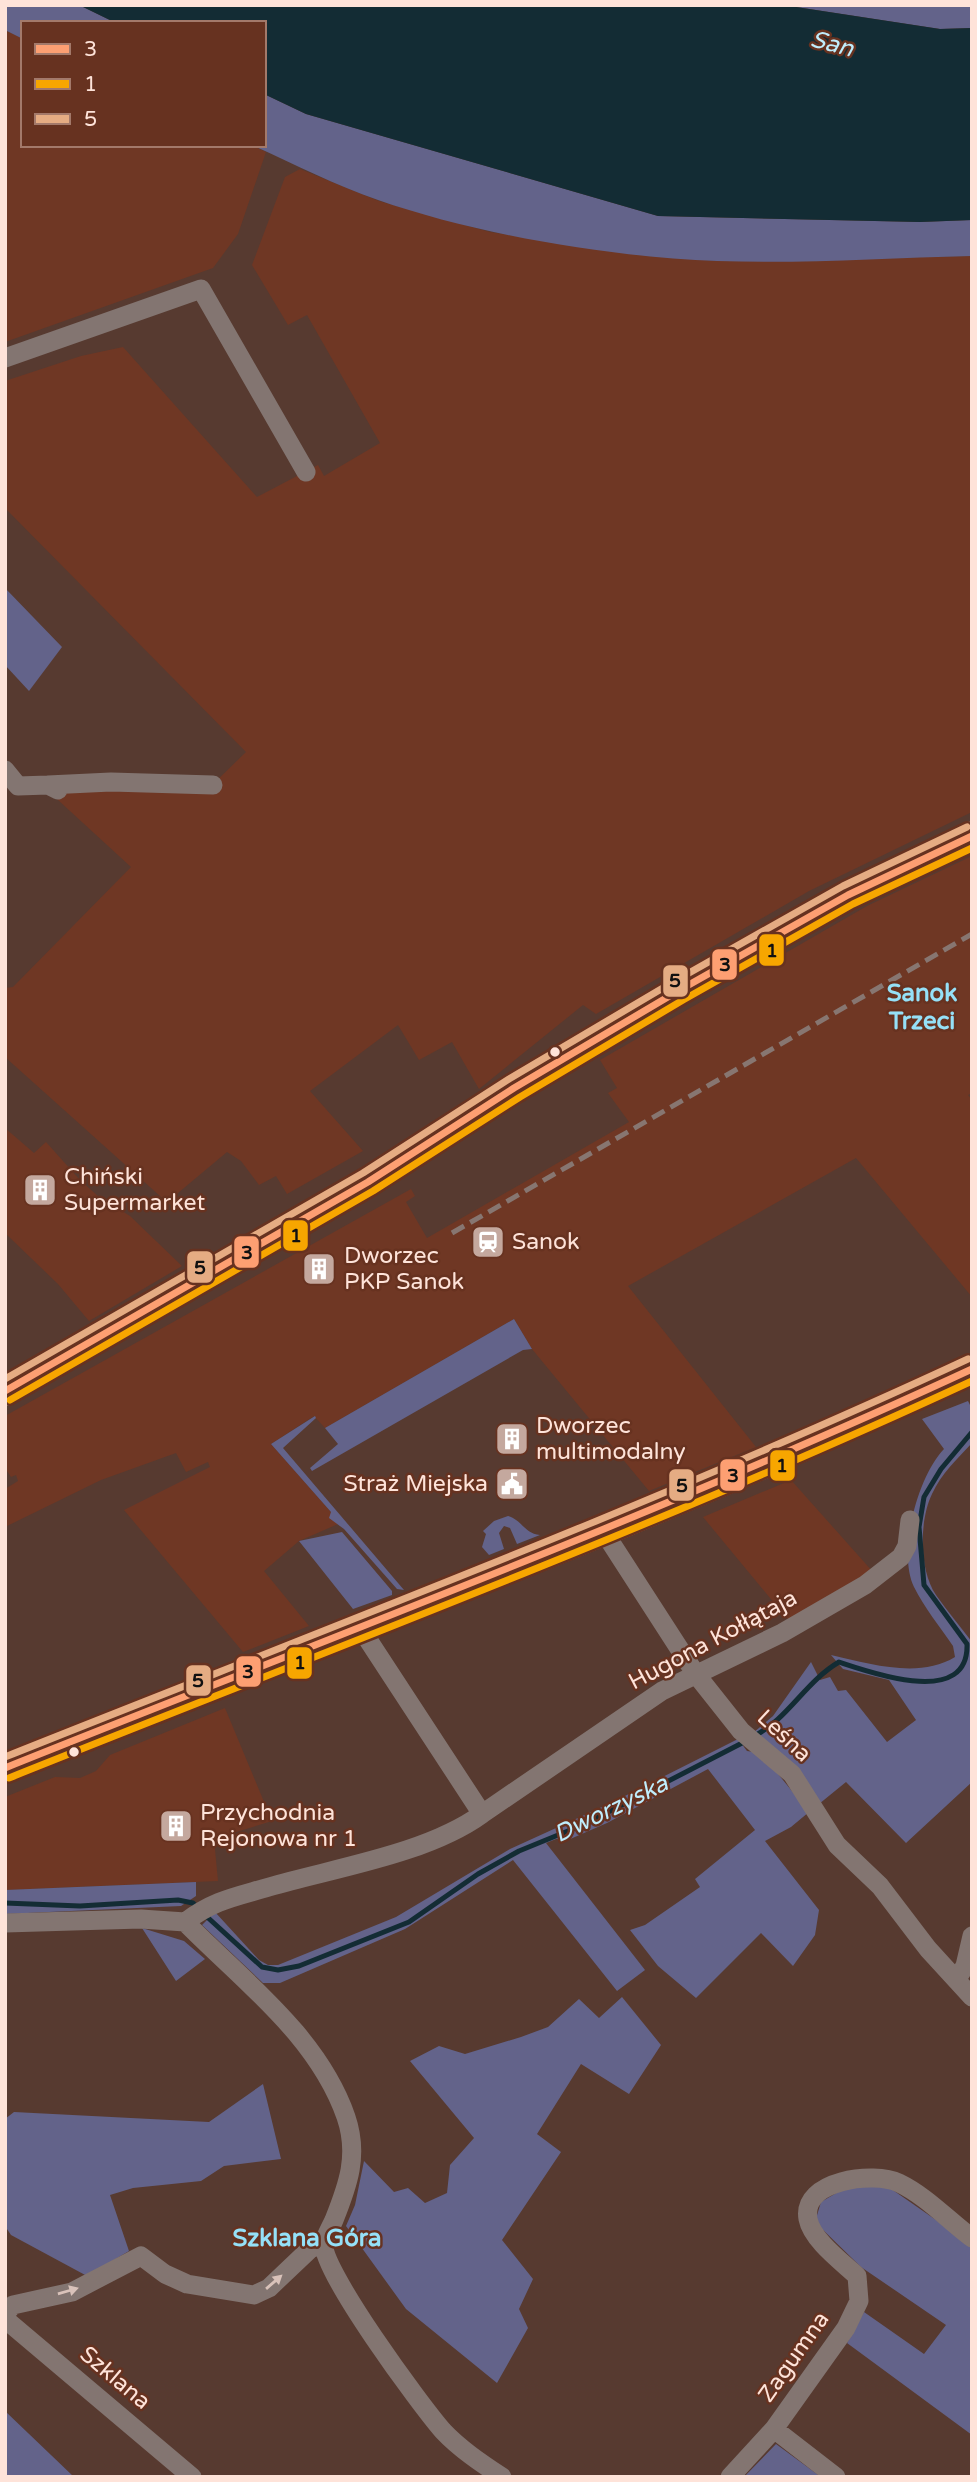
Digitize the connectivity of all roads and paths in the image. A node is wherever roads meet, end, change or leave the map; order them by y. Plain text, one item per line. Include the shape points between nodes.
1 (5, 358) edge
2 (306, 472) dead end
3 (5, 770) edge
4 (48, 785) junction
5 (213, 785) dead end
6 (69, 797) dead end
7 (972, 836) edge
8 (972, 1369) edge
9 (5, 1391) edge
10 (910, 1520) dead end
11 (604, 1532) junction
12 (360, 1629) junction
13 (695, 1673) junction
14 (5, 1768) edge
15 (482, 1814) junction
16 (185, 1922) junction
17 (5, 1923) edge
18 (972, 1936) edge
19 (957, 1979) junction
20 (972, 1997) edge
21 (972, 2238) edge
22 (324, 2243) junction
23 (5, 2316) edge
24 (774, 2428) junction
25 (192, 2477) edge
26 (502, 2477) edge
27 (730, 2477) edge
28 (836, 2477) edge

1 - 2 street via 201,289
3 - 4 street via 18,786
4 - 5 street
4 - 6 street
7 - 9 main road via 848,895 678,991 368,1182
8 - 11 main road via 842,1431
10 - 13 street, Hugona Kołłątaja via 901,1557 865,1585 782,1633
11 - 12 main road
11 - 13 street, Leśna
12 - 14 main road
12 - 15 street
13 - 15 street, Hugona Kołłątaja
13 - 19 street, Leśna via 741,1731 792,1774 838,1845 880,1886
15 - 16 street, Hugona Kołłątaja via 465,1827 432,1840 208,1904
16 - 17 street
16 - 22 street via 283,2017 336,2092 354,2156
18 - 19 street
19 - 20 street, Leśna
21 - 24 street, Zagumna via 897,2182 856,2177 819,2194 809,2208 808,2219 813,2231 857,2276 859,2301 846,2328
23 -> 22 street via 13,2305 72,2292 141,2256 187,2284 254,2295 269,2288 310,2249
22 - 26 street via 325,2258 335,2277 423,2405 461,2447
23 - 25 street, Szklana
24 - 27 street, Zagumna
24 - 28 street

